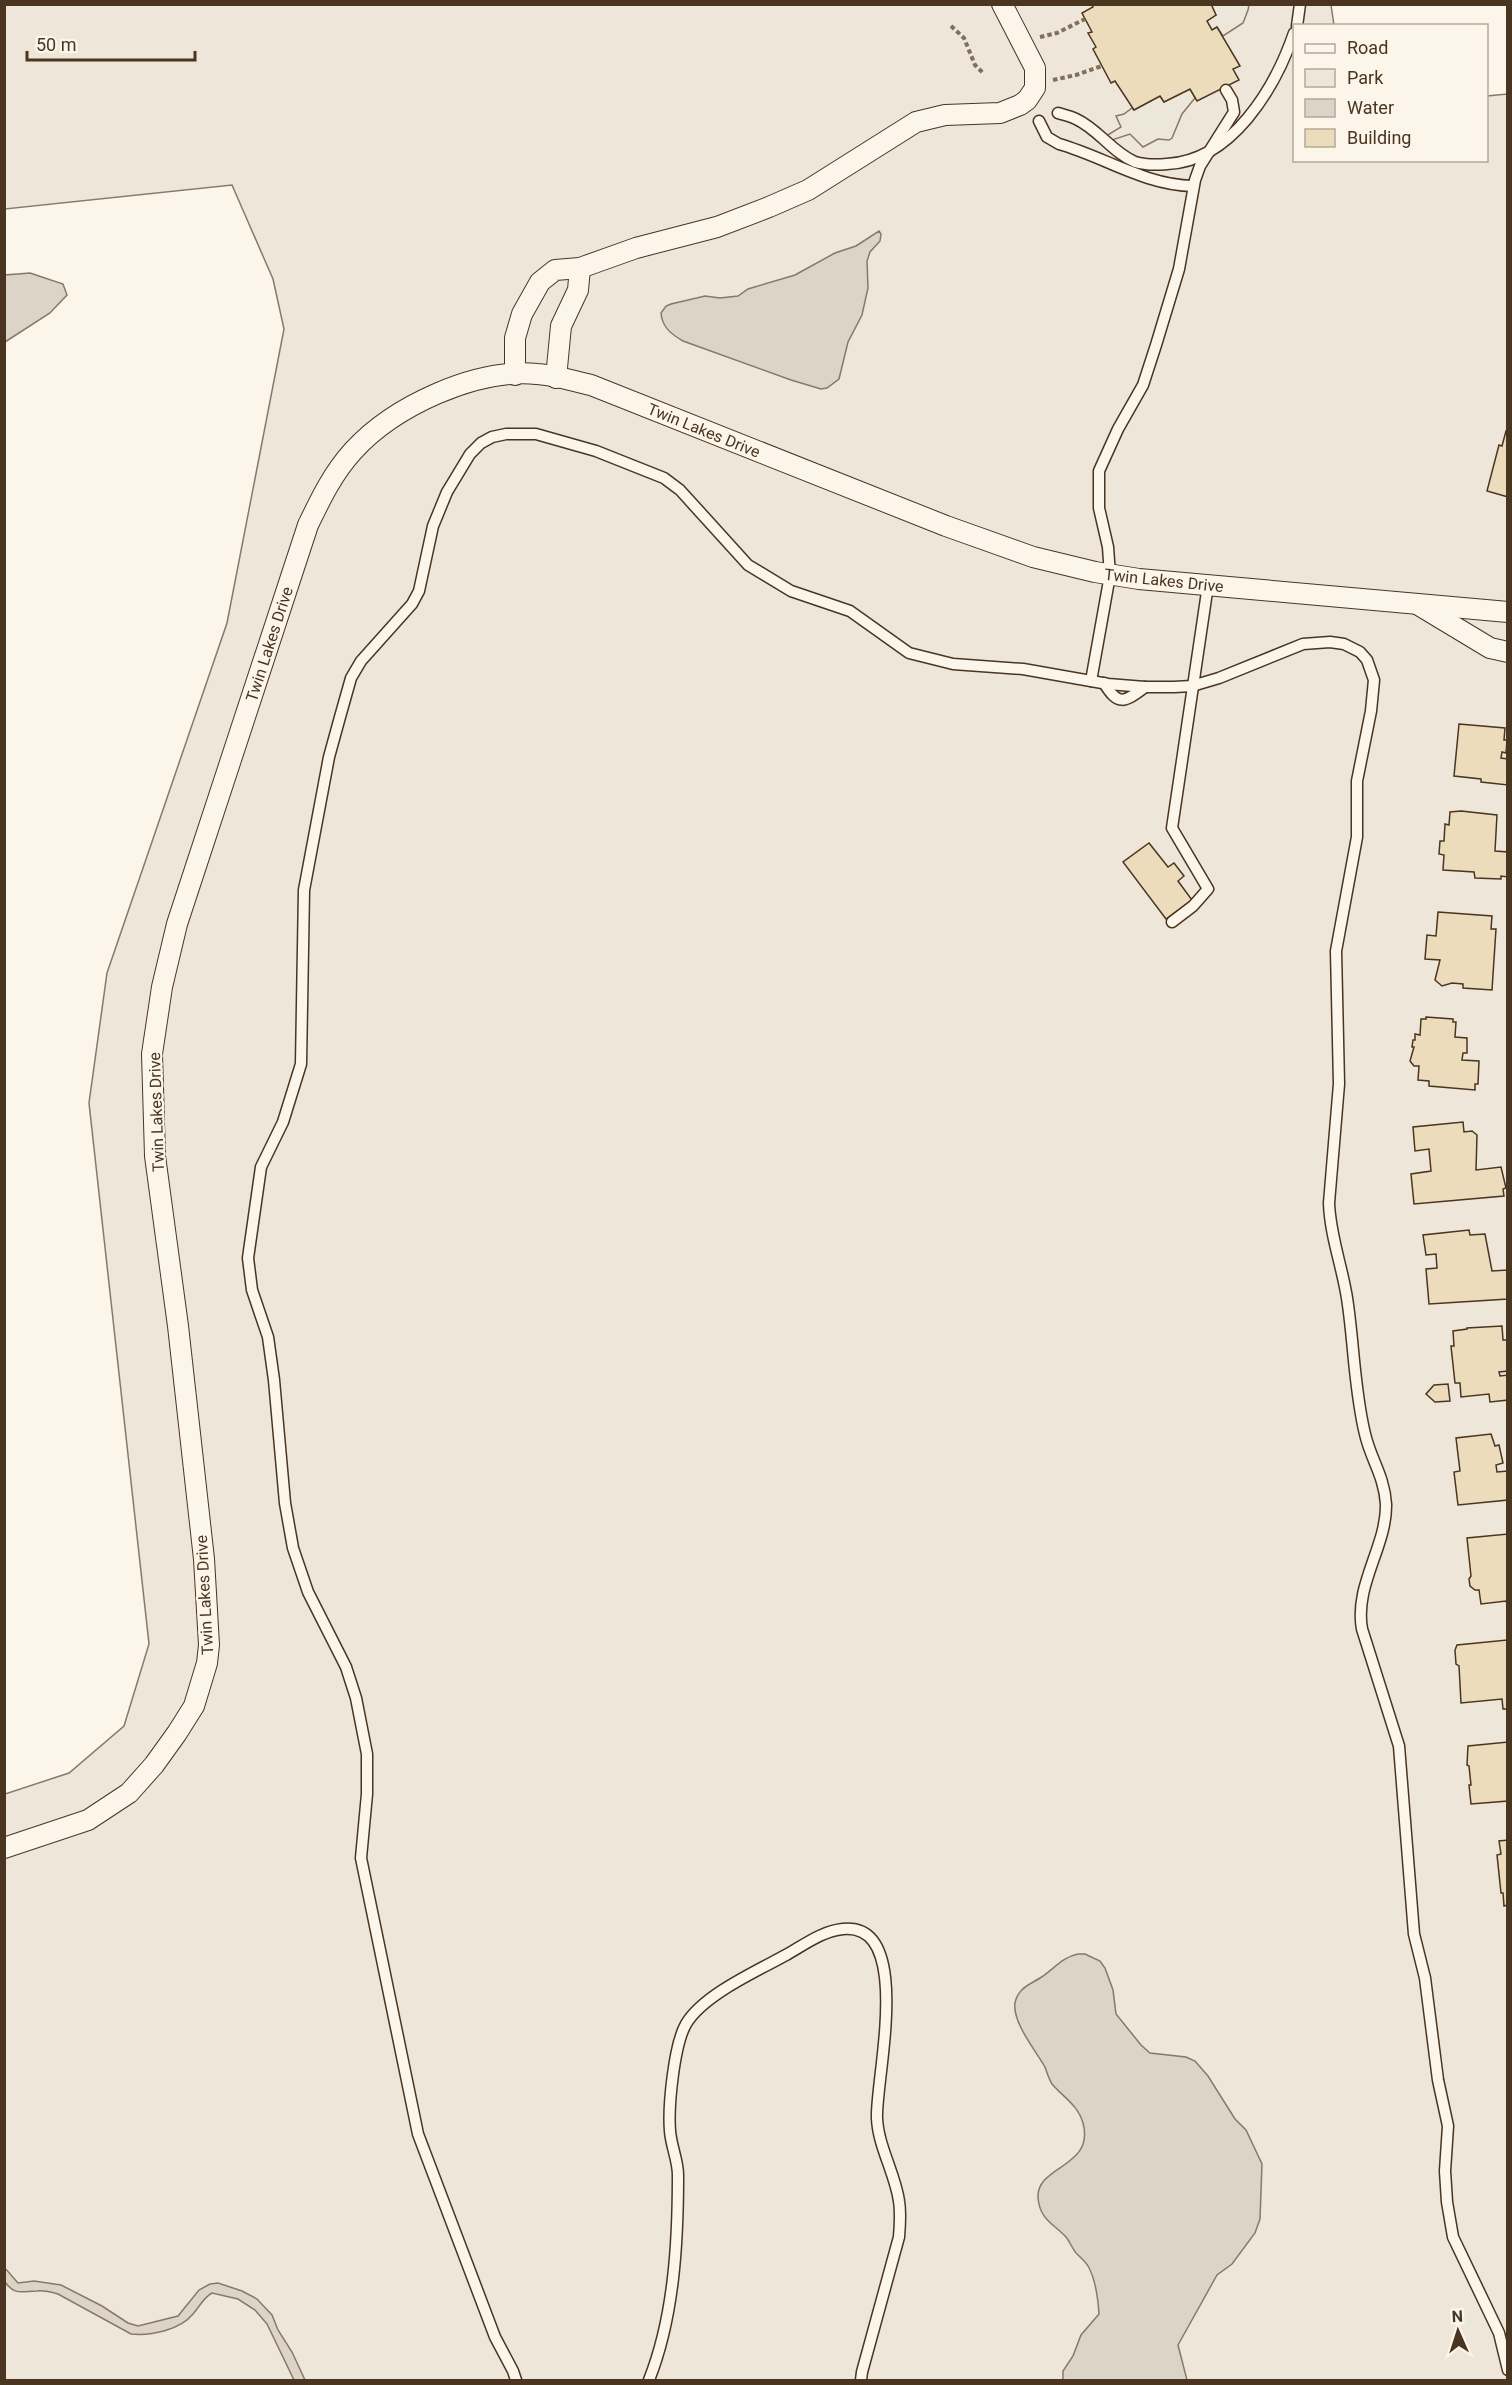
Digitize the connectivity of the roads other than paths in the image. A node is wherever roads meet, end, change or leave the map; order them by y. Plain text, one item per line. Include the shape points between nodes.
1 (1002, 4) edge
2 (1300, 4) edge
3 (1297, 24) edge
4 (1293, 36) edge
5 (1226, 90) dead end
6 (1058, 113) dead end
7 (1039, 121) dead end
8 (1209, 153) junction
9 (1194, 186) junction
10 (580, 268) junction
11 (515, 375) junction
12 (556, 378) junction
13 (1110, 574) junction
14 (1208, 585) junction
15 (1414, 602) junction
16 (1508, 612) edge
17 (1508, 652) edge
18 (1091, 681) junction
19 (1192, 686) junction
20 (1172, 922) dead end
21 (4, 1848) edge
22 (1508, 2370) edge
23 (516, 2380) edge
24 (649, 2380) edge
25 (861, 2380) edge

1 - 10 street via 1035,68 1032,94 1020,105 1000,113 945,115 916,122 808,190 769,207 717,227 636,248
2 - 3 lane
4 - 8 lane via 1269,87 1236,130
5 - 8 lane via 1233,100 1234,112
6 - 8 lane via 1077,119 1137,162 1179,164
7 - 9 lane via 1047,137 1059,144 1163,184
8 - 9 lane
9 - 13 lane via 1179,269 1143,385 1100,471 1099,508
10 - 11 street via 555,270 540,282 518,326
10 - 12 street via 578,290 561,326
11 - 12 street, Twin Lakes Drive
11 - 21 street, Twin Lakes Drive via 473,381 430,397 371,435 329,482 308,525 177,924 152,1054 156,1156 204,1558 210,1645 207,1663 194,1706 154,1766 129,1793 88,1821
12 - 13 street, Twin Lakes Drive via 591,385 1033,557
13 - 14 street, Twin Lakes Drive
13 - 18 lane
14 - 15 street, Twin Lakes Drive
14 - 19 lane
15 - 16 street, Twin Lakes Drive
15 - 17 street, Twin Lakes Drive via 1490,648
18 - 19 lane via 1145,687
18 - 23 lane via 1023,669 953,664 909,653 850,611 791,591 748,565 680,490 664,478 569,442 536,434 492,437 470,454 436,518 419,591 351,678 329,757 304,890 301,1065 283,1122 261,1167 249,1273 255,1304 268,1337 293,1548 308,1592 346,1667 367,1754 361,1858 418,2134 495,2337
19 - 20 lane via 1172,828 1208,889
19 - 22 lane via 1282,651 1315,643 1354,648 1367,660 1374,680 1357,781 1357,837 1336,951 1339,1084 1329,1203 1329,1219 1348,1301 1365,1434 1382,1477 1386,1504 1359,1610 1399,1746 1414,1934 1425,1978 1448,2126 1445,2171 1453,2237 1499,2333
24 - 25 lane via 668,2312 676,2242 678,2172 669,2104 686,2024 718,1993 823,1934 849,1929 874,1943 884,1964 885,2044 877,2121 901,2219

